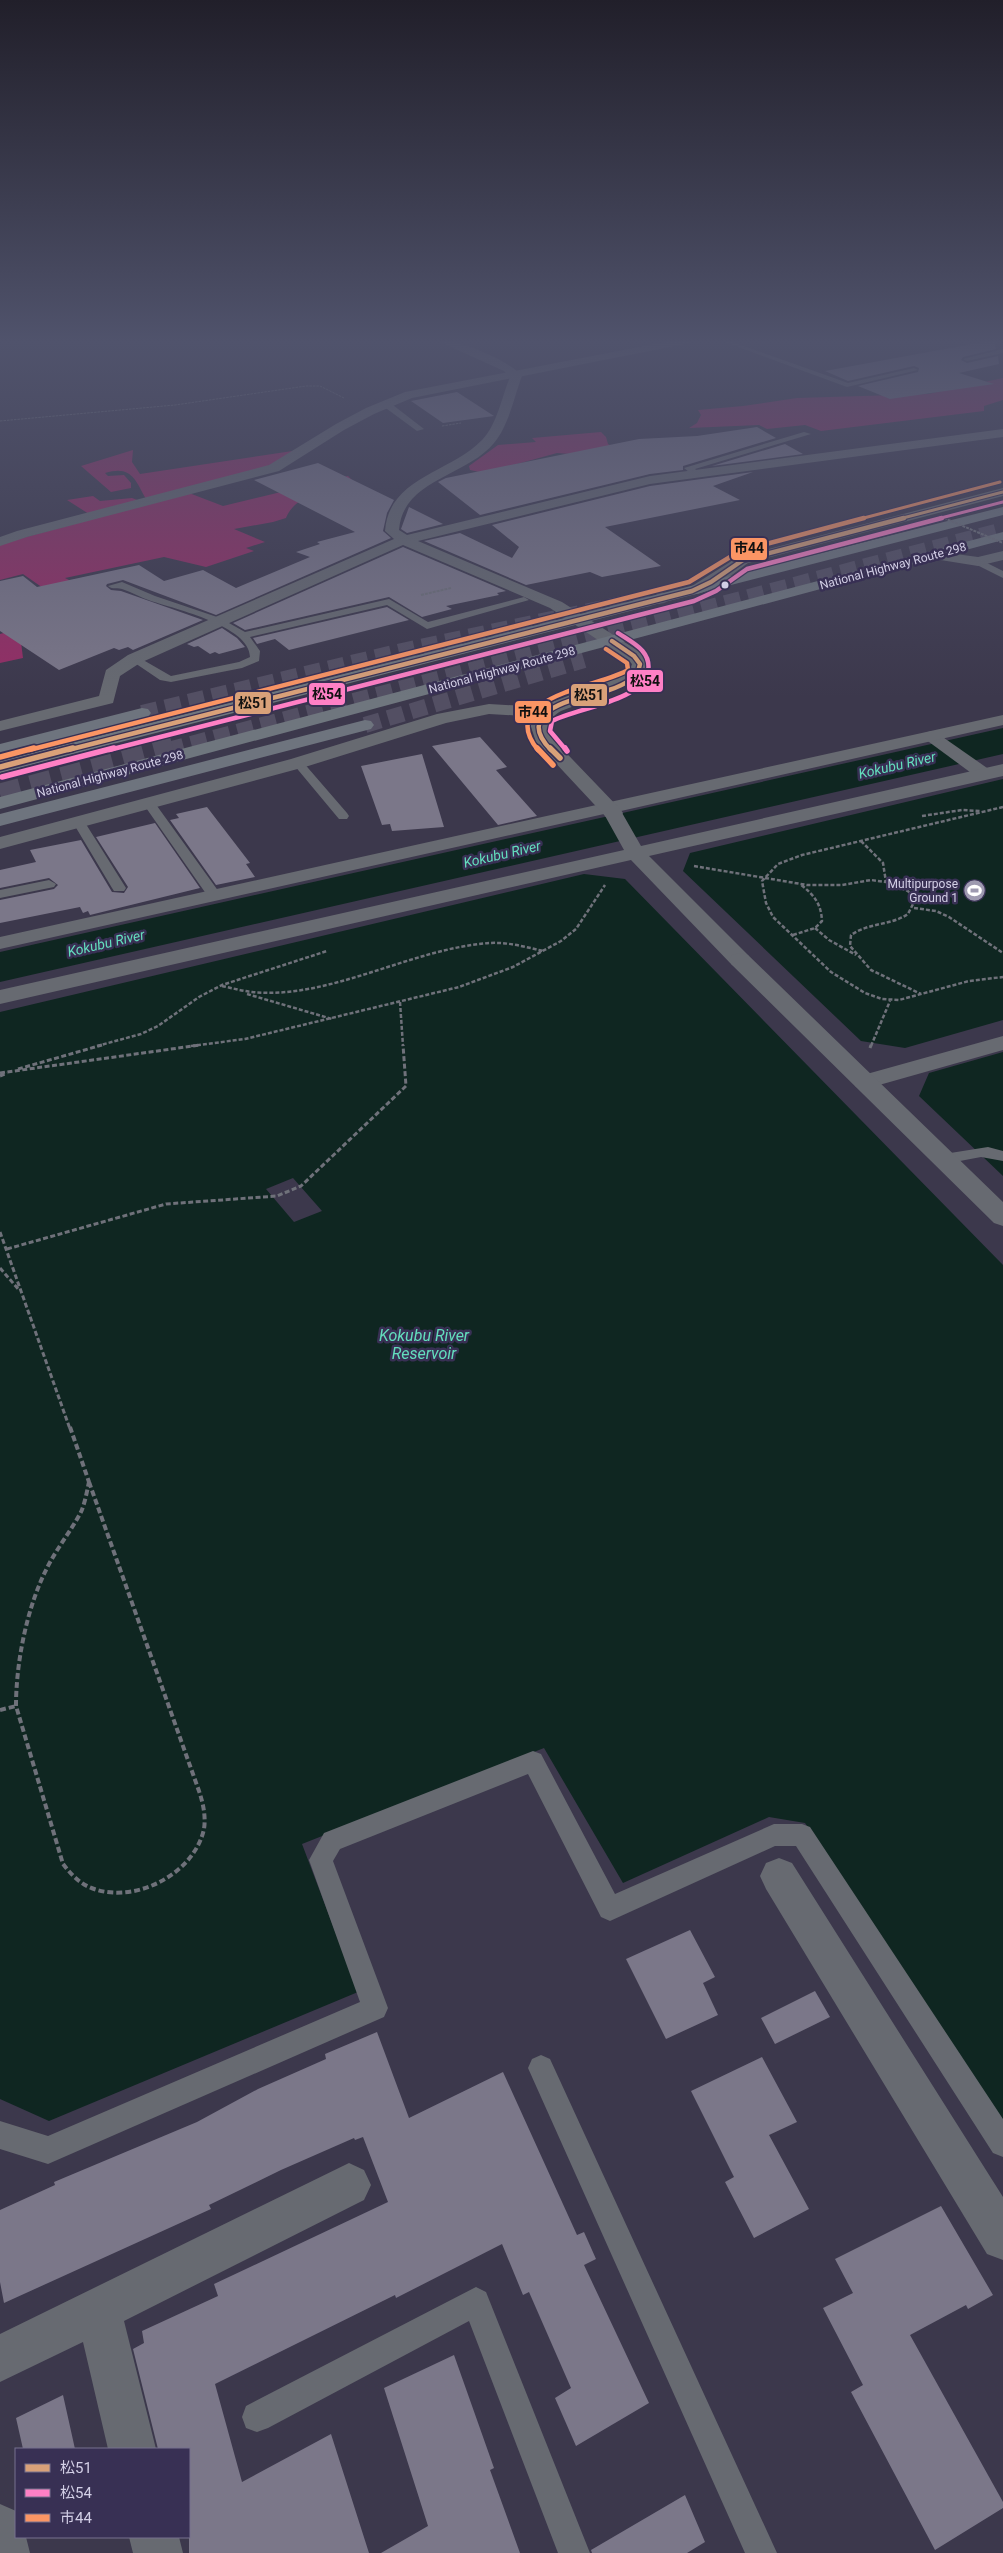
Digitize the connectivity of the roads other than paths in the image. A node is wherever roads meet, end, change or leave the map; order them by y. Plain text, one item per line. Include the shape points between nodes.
1 (289, 459) edge
2 (467, 459) edge
3 (719, 459) edge
4 (802, 459) edge
5 (274, 468) junction
6 (696, 473) junction
7 (290, 475) dead end
8 (1003, 492) edge
9 (1003, 511) edge
10 (1003, 536) edge
11 (405, 541) junction
12 (0, 542) edge
13 (933, 555) junction
14 (1003, 555) edge
15 (978, 562) junction
16 (1003, 574) edge
17 (113, 586) dead end
18 (692, 591) junction
19 (524, 600) dead end
20 (579, 620) junction
21 (219, 622) junction
22 (243, 636) junction
23 (612, 641) junction
24 (134, 660) junction
25 (545, 712) junction
26 (142, 713) tunnel mouth
27 (1003, 720) edge
28 (365, 725) tunnel mouth
29 (0, 726) edge
30 (934, 738) junction
31 (0, 749) edge
32 (298, 763) junction
33 (0, 767) edge
34 (986, 770) edge
35 (148, 802) junction
36 (0, 803) edge
37 (611, 811) junction
38 (343, 816) dead end
39 (0, 820) edge
40 (78, 820) junction
41 (0, 843) edge
42 (632, 846) junction
43 (49, 884) dead end
44 (120, 888) dead end
45 (0, 894) edge
46 (214, 895) junction
47 (0, 943) edge
48 (0, 997) edge
49 (1003, 1043) edge
50 (865, 1082) junction
51 (1003, 1156) edge
52 (944, 1159) junction
53 (1003, 1217) edge
54 (778, 1876) dead end
55 (541, 2068) dead end
56 (0, 2135) edge
57 (1003, 2143) edge
58 (349, 2185) dead end
59 (1003, 2238) edge
60 (98, 2309) junction
61 (0, 2359) edge
62 (257, 2417) dead end
63 (132, 2448) edge
64 (0, 2529) edge
65 (154, 2538) edge
66 (4, 2553) edge
67 (158, 2553) edge
68 (574, 2553) edge
69 (761, 2553) edge

1 - 5 street
2 - 11 street via 422,482 400,504 391,524 395,536
3 - 6 lane via 688,468
4 - 6 street
5 - 7 street
5 - 12 street
6 - 11 street via 635,482
8 - 18 street via 743,560
9 - 18 highway, National Highway Route 298
10 - 13 highway, National Highway Route 298
11 - 20 street via 532,593
11 - 21 street
13 - 15 street
13 - 23 highway, National Highway Route 298
14 - 15 street
15 - 16 lane
17 - 21 lane via 122,585 137,594
18 - 20 highway, National Highway Route 298
19 - 22 lane via 427,626 389,602
20 - 23 street
20 - 33 highway, National Highway Route 298
21 - 22 lane
21 - 24 street
22 - 24 lane via 255,651 255,658 242,665 171,680
23 - 25 street via 640,664 637,676 627,683 560,704
23 - 36 highway, National Highway Route 298
24 - 29 street via 112,674 107,699
25 - 32 street via 489,709 444,718
25 - 37 street via 538,729 542,738
26 - 31 highway
27 - 30 street
28 - 39 highway
30 - 34 street
30 - 37 street
32 - 35 street
32 - 38 lane
34 - 42 street via 672,846
35 - 40 street
35 - 46 lane
37 - 42 street
37 - 46 street
40 - 41 street
40 - 44 lane
42 - 48 street
42 - 50 street via 650,870
43 - 45 lane
46 - 47 street
49 - 50 street
50 - 52 street
51 - 52 lane via 978,1152
52 - 53 street
54 - 59 street
55 - 69 lane
56 - 57 lane via 48,2150 375,2008 321,1860 332,1841 533,1761 610,1909 774,1835 802,1835
58 - 60 street
60 - 61 street
60 - 63 street
62 - 68 lane via 476,2302
64 - 66 street
65 - 67 street

